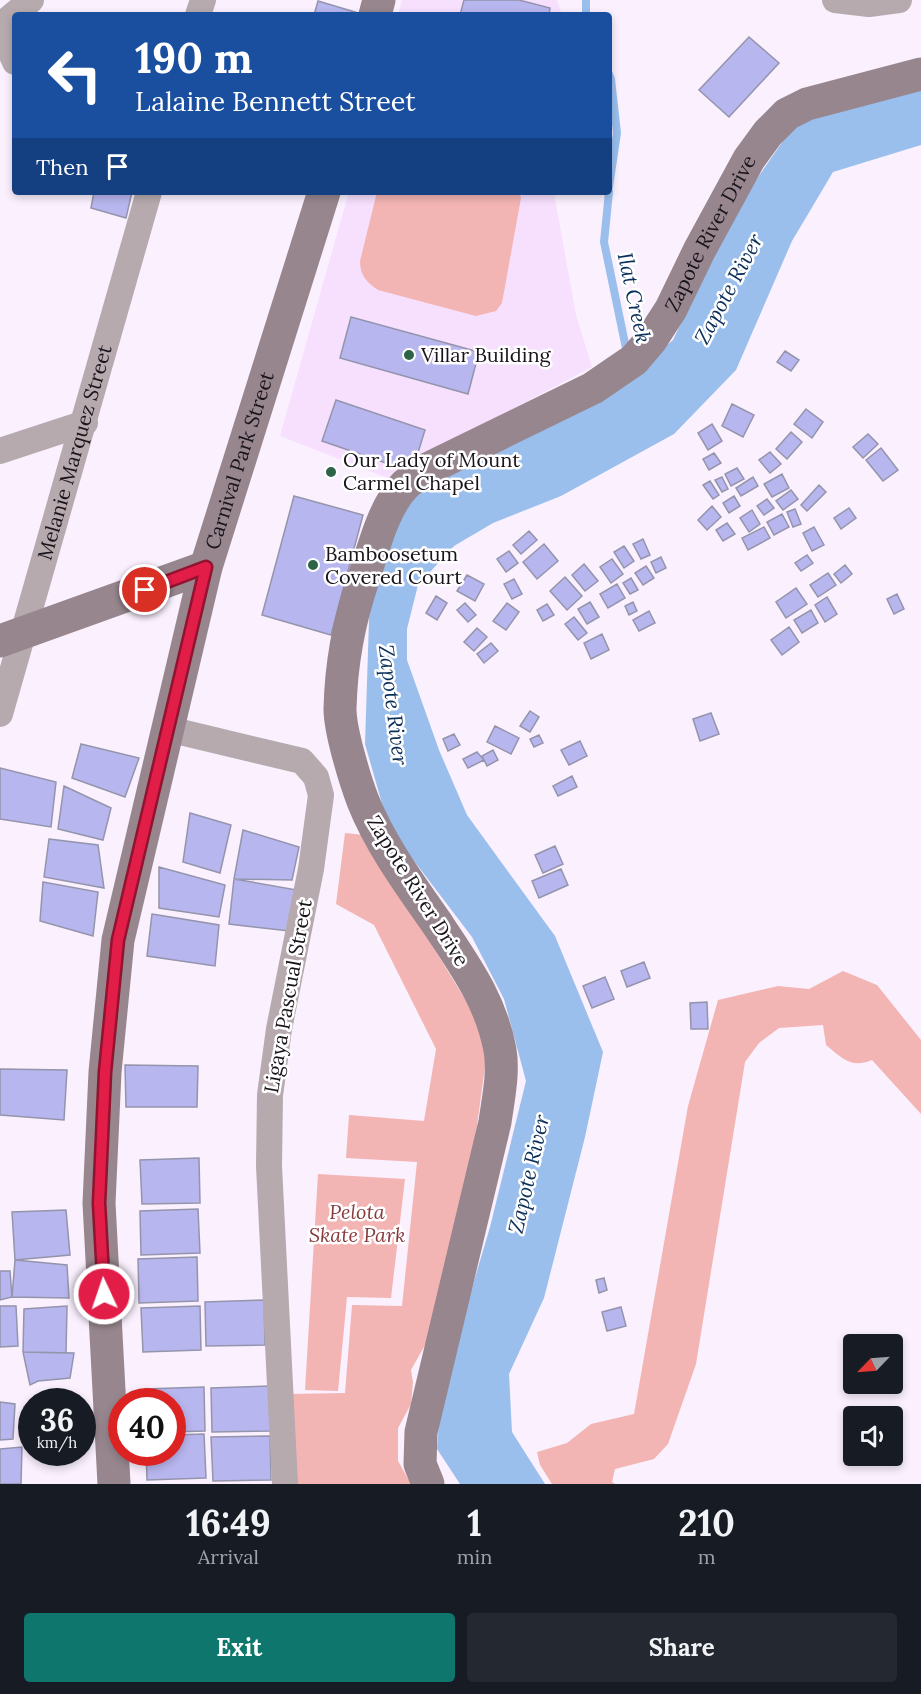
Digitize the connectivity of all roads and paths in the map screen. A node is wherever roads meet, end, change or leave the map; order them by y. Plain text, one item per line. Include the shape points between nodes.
1 (31, 0) edge
2 (835, 0) edge
3 (899, 0) edge
4 (17, 12) edge
5 (12, 17) edge
6 (0, 27) edge
7 (12, 55) edge
8 (921, 74) edge
9 (148, 195) edge
10 (323, 195) edge
11 (85, 423) junction
12 (0, 451) edge
13 (206, 567) junction
14 (11, 637) edge
15 (0, 714) edge
16 (168, 729) junction
17 (114, 1484) edge
18 (285, 1484) edge
19 (428, 1484) edge

1 - 4 street
2 - 3 street via 870,4
5 - 6 street
6 - 7 street
8 - 19 main road, Zapote River Drive via 807,104 787,114 749,159 671,309 634,360 593,388 423,471 404,486 390,507 354,605 340,711 363,801 400,868 478,985 500,1052 495,1122 421,1432 420,1464
9 - 11 street, Melanie Marquez Street
10 - 13 main road, Carnival Park Street
11 - 12 street
11 - 14 street, Melanie Marquez Street
13 - 14 main road
13 - 16 main road, Carnival Park Street
14 - 15 street, Melanie Marquez Street
16 - 17 main road, Carnival Park Street via 118,940 105,1072 99,1203
16 - 18 street, Ligaya Pascual Street via 302,761 316,777 321,795 270,1095 269,1166

